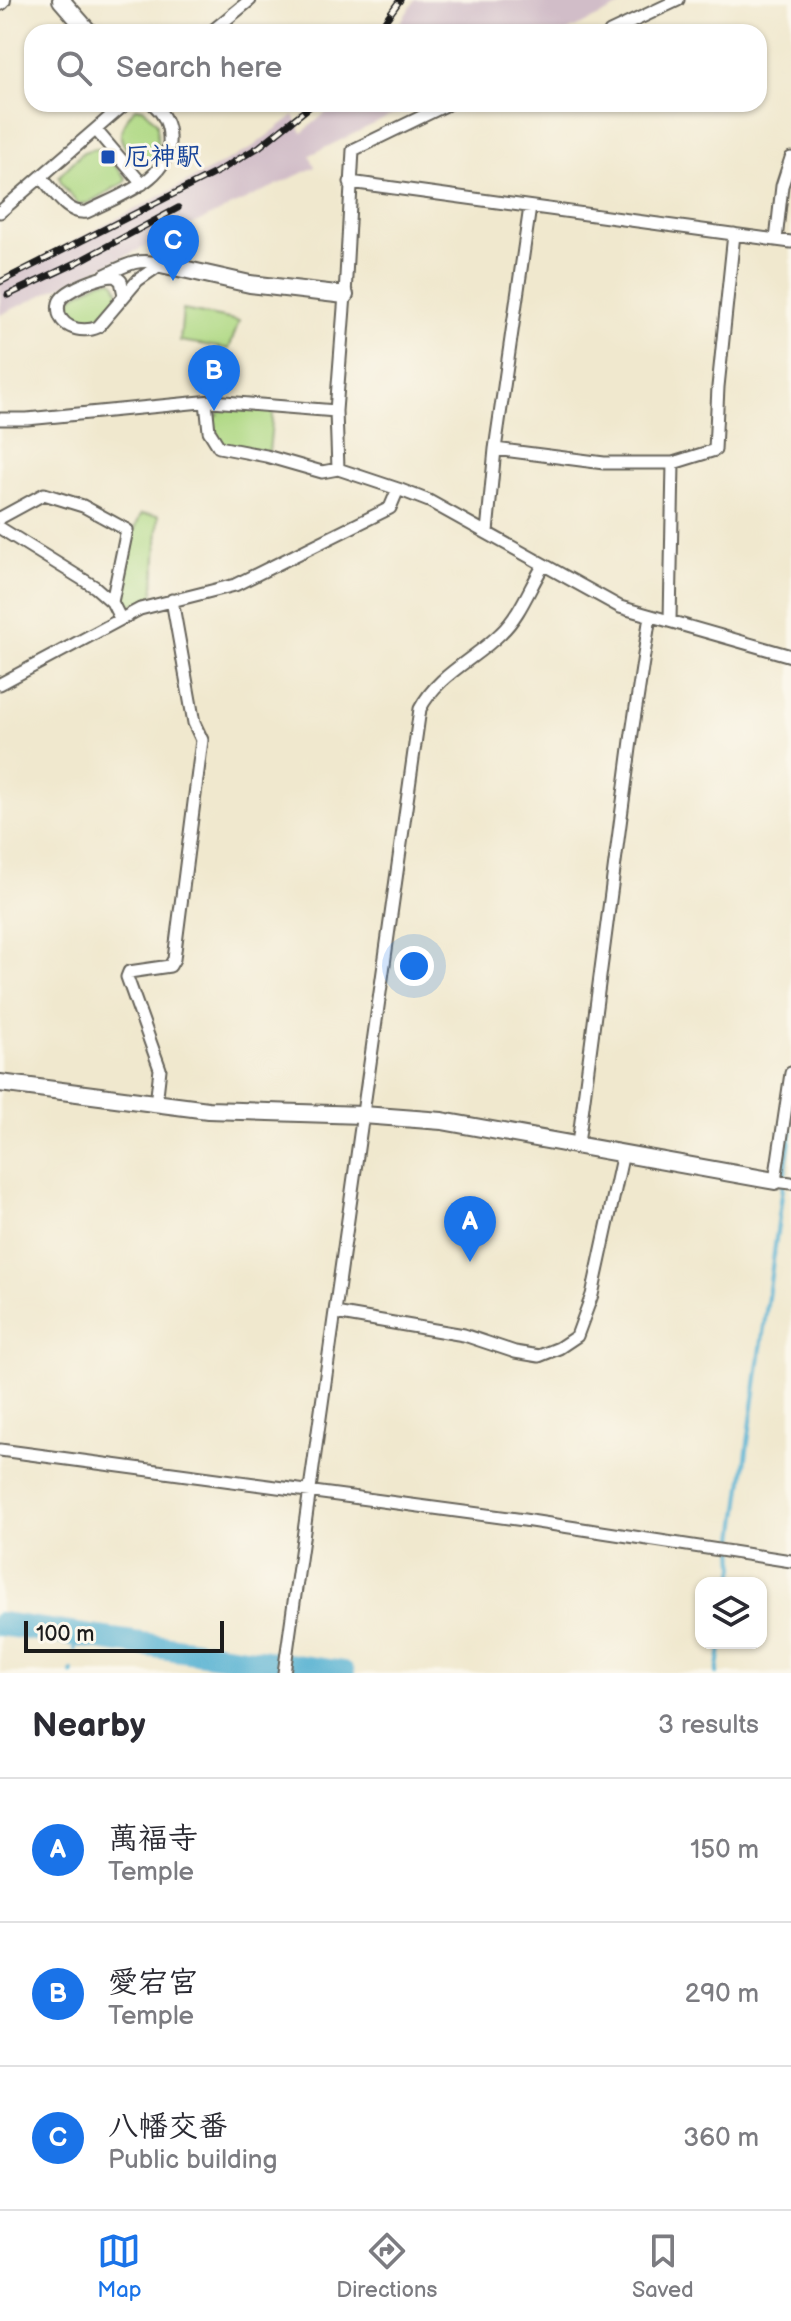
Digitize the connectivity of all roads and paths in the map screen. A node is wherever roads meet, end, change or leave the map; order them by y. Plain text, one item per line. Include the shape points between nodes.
1 (61, 0) edge
2 (250, 0) edge
3 (678, 0) edge
4 (81, 24) edge
5 (221, 24) edge
6 (627, 24) edge
7 (116, 112) edge
8 (159, 112) edge
9 (431, 112) edge
10 (96, 130) junction
11 (791, 158) edge
12 (42, 178) junction
13 (350, 182) junction
14 (142, 184) junction
15 (530, 207) junction
16 (0, 212) edge
17 (734, 234) junction
18 (776, 240) junction
19 (791, 242) edge
20 (161, 264) junction
21 (100, 278) junction
22 (124, 295) junction
23 (345, 295) junction
24 (206, 402) junction
25 (336, 411) junction
26 (0, 419) edge
27 (495, 449) junction
28 (673, 463) junction
29 (338, 469) junction
30 (398, 489) junction
31 (0, 518) edge
32 (0, 528) edge
33 (487, 532) junction
34 (543, 566) junction
35 (172, 600) junction
36 (112, 602) junction
37 (650, 616) junction
38 (120, 618) junction
39 (670, 621) junction
40 (791, 656) edge
41 (0, 684) edge
42 (791, 1073) edge
43 (0, 1083) edge
44 (156, 1104) junction
45 (363, 1115) junction
46 (578, 1144) junction
47 (623, 1153) junction
48 (783, 1182) edge
49 (335, 1313) junction
50 (0, 1450) edge
51 (311, 1491) junction
52 (791, 1561) edge
53 (284, 1673) edge

1 - 4 street
2 - 5 street
3 - 6 street
7 - 10 street
8 - 14 street via 168,125 169,150 161,170
9 - 13 street via 353,150
10 - 12 street
10 - 14 street
11 - 18 street
12 - 14 street via 70,210 79,213
12 - 16 street
13 - 15 street
13 - 23 street
15 - 17 street
15 - 27 street
17 - 18 street
17 - 28 street via 715,450
18 - 19 street
20 - 21 street via 134,261
20 - 22 street
20 - 23 street via 250,284
21 - 22 street via 115,276
21 - 22 street via 62,296 58,304 67,326 77,331 98,327
23 - 25 street
24 - 25 street
24 - 26 street
24 - 29 street via 209,431 219,447 322,472
25 - 29 street
27 - 28 street via 604,463
27 - 33 street
28 - 39 street
29 - 30 street
30 - 33 street
30 - 35 street via 390,508 292,558 235,585
31 - 36 street via 44,494 83,506 127,530
32 - 36 street
33 - 34 street
34 - 37 street via 620,607
34 - 45 street via 515,619 449,673 420,709
35 - 38 street
35 - 44 street via 194,723 202,740 174,959 170,966 129,972 127,977 160,1069
36 - 38 street
37 - 39 street
37 - 46 street
38 - 41 street
39 - 40 street
42 - 48 street
43 - 44 street
44 - 45 street
45 - 46 street via 442,1121
45 - 49 street
46 - 47 street
47 - 48 street
47 - 49 street via 592,1295 577,1336 559,1348 539,1356 464,1335
49 - 51 street
50 - 51 street
51 - 52 street
51 - 53 street

